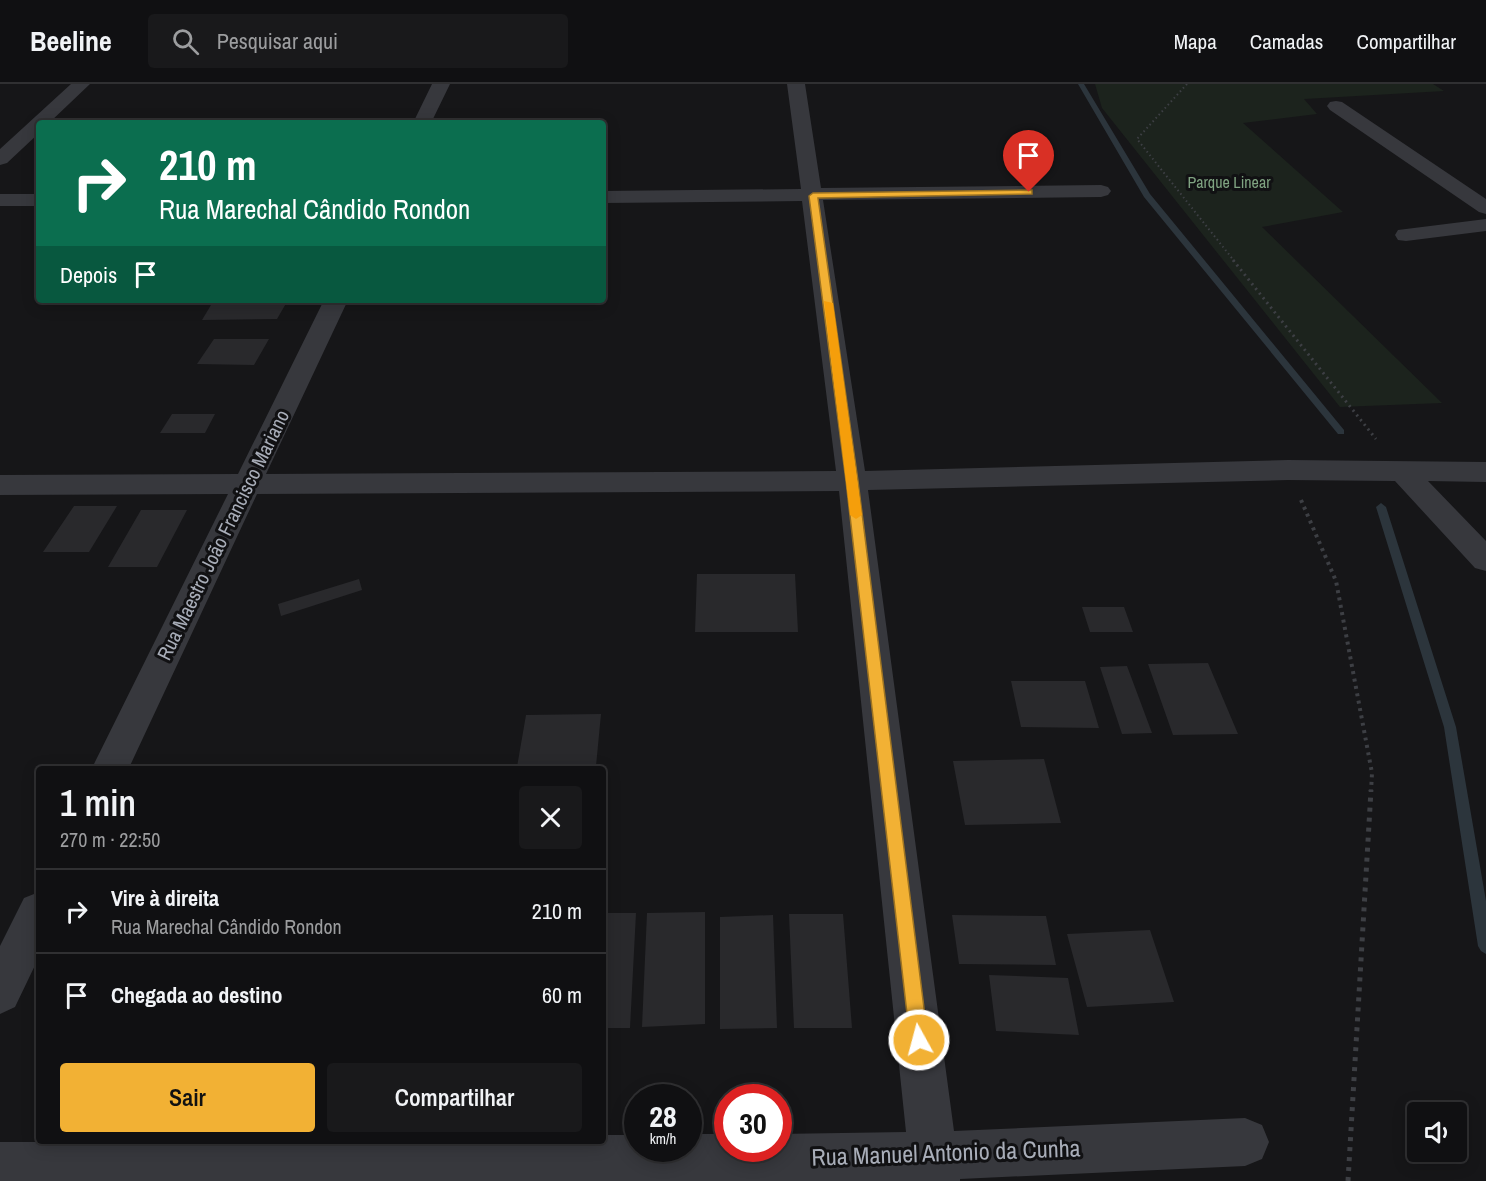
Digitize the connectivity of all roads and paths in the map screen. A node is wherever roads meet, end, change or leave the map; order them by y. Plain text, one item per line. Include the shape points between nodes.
1 (81, 84) edge
2 (441, 84) edge
3 (796, 84) edge
4 (1187, 84) edge
5 (1336, 106) dead end
6 (42, 120) edge
7 (423, 120) edge
8 (36, 126) edge
9 (0, 159) edge
10 (1101, 191) dead end
11 (813, 196) junction
12 (606, 197) edge
13 (0, 200) edge
14 (36, 200) edge
15 (1486, 208) edge
16 (1486, 225) edge
17 (1406, 235) dead end
18 (335, 303) edge
19 (1288, 470) junction
20 (1403, 472) junction
21 (1486, 472) edge
22 (852, 481) junction
23 (248, 484) junction
24 (0, 485) edge
25 (1486, 560) edge
26 (111, 766) edge
27 (36, 918) edge
28 (0, 993) edge
29 (1245, 1142) dead end
30 (0, 1166) edge
31 (935, 1169) edge
32 (1348, 1181) edge

1 - 6 street
2 - 7 street
3 - 11 street
4 - 20 path via 1137,139
5 - 15 street
8 - 9 street
10 - 11 street
11 - 12 street
11 - 22 street
13 - 14 street
16 - 17 street
18 - 23 street, Rua Maestro João Francisco Mariano
19 - 20 street
19 - 22 street
19 - 32 path via 1336,581 1372,773
20 - 21 street
20 - 25 street
22 - 23 street
22 - 31 street
23 - 24 street
23 - 26 street, Rua Maestro João Francisco Mariano
27 - 28 street
29 - 31 street, Rua Manuel Antonio da Cunha
30 - 31 street, Rua Manuel Antonio da Cunha

